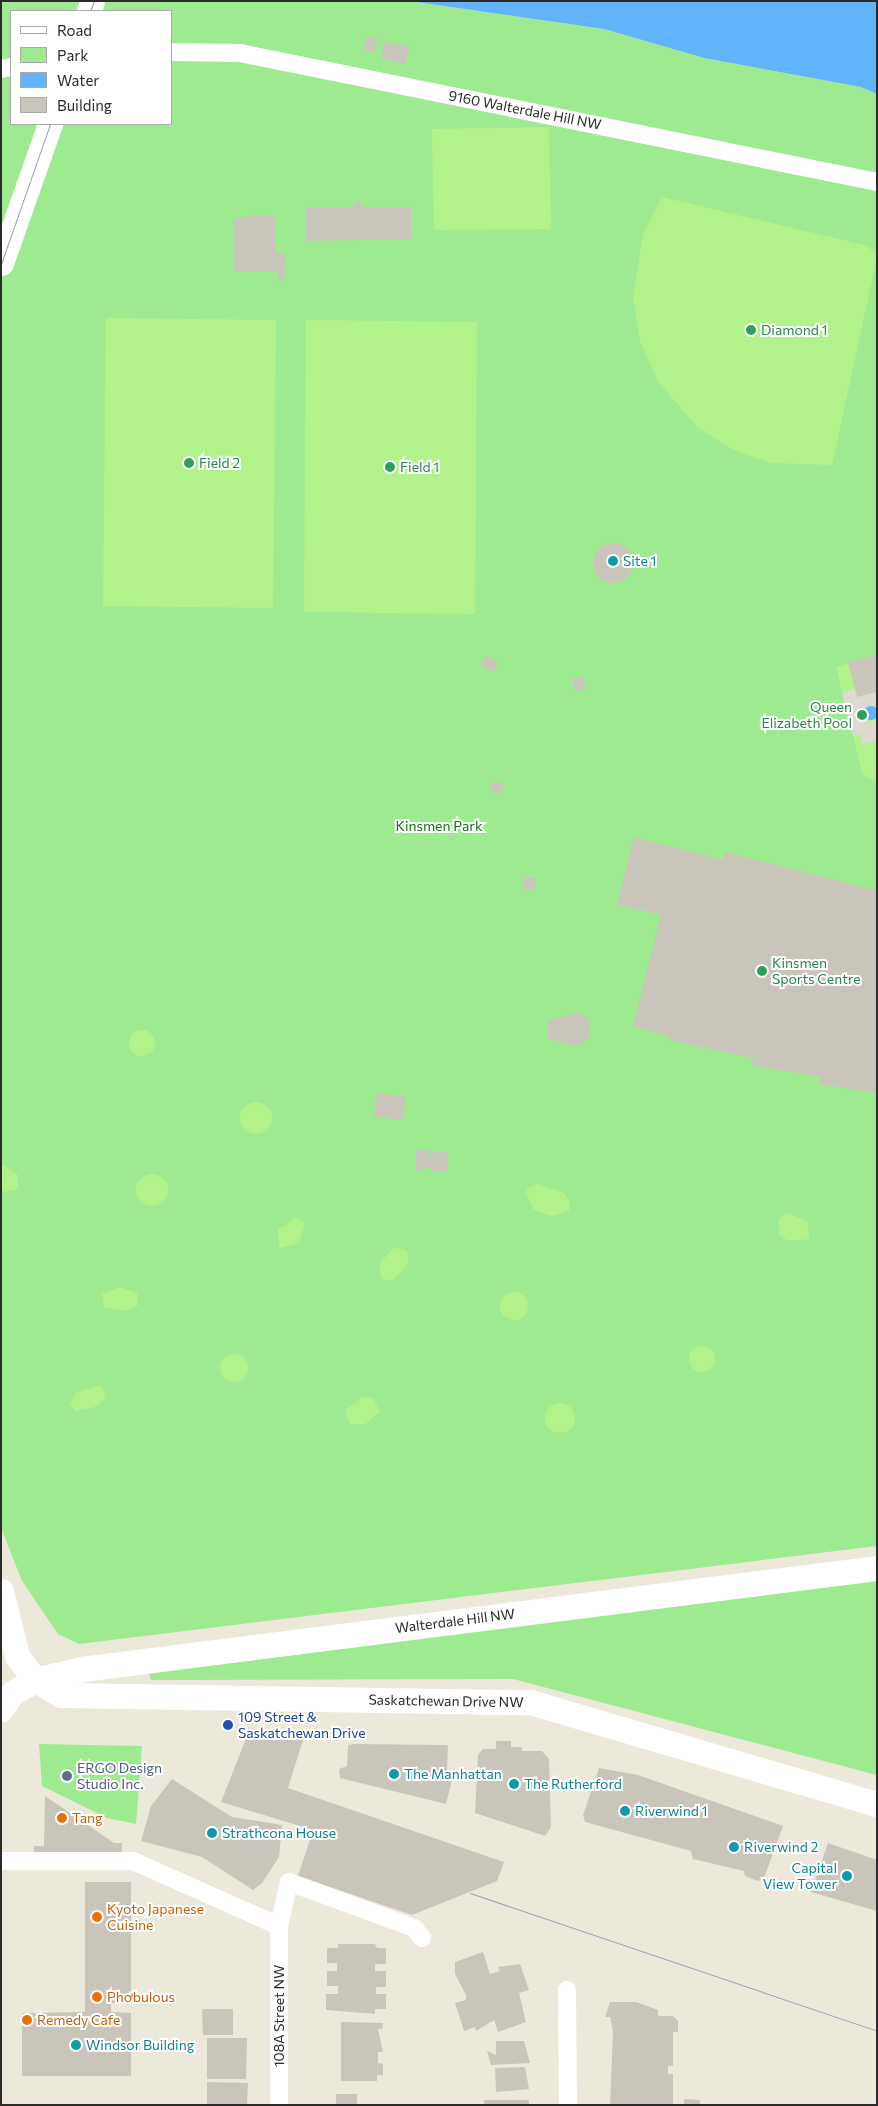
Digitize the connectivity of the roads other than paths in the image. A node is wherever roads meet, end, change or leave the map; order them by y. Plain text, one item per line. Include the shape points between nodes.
1 (172, 52) edge
2 (50, 125) edge
3 (877, 182) edge
4 (1, 263) edge
5 (877, 1568) edge
6 (1, 1591) edge
7 (35, 1680) junction
8 (1, 1709) edge
9 (877, 1804) edge
10 (1, 1861) edge
11 (278, 1926) junction
12 (422, 1938) dead end
13 (567, 1990) dead end
14 (279, 2105) edge
15 (568, 2105) edge

1 - 3 street, 9160 Walterdale Hill NW via 240,53
2 - 4 main road
5 - 7 main road, Walterdale Hill NW via 106,1665
6 - 7 main road via 17,1656
7 - 8 main road, Walterdale Hill NW via 12,1693
7 - 9 main road, Saskatchewan Drive NW via 76,1698 530,1702
10 - 11 street via 133,1861
11 - 12 street, 108A Street NW via 289,1882 414,1928
11 - 14 street, 108A Street NW
13 - 15 street

